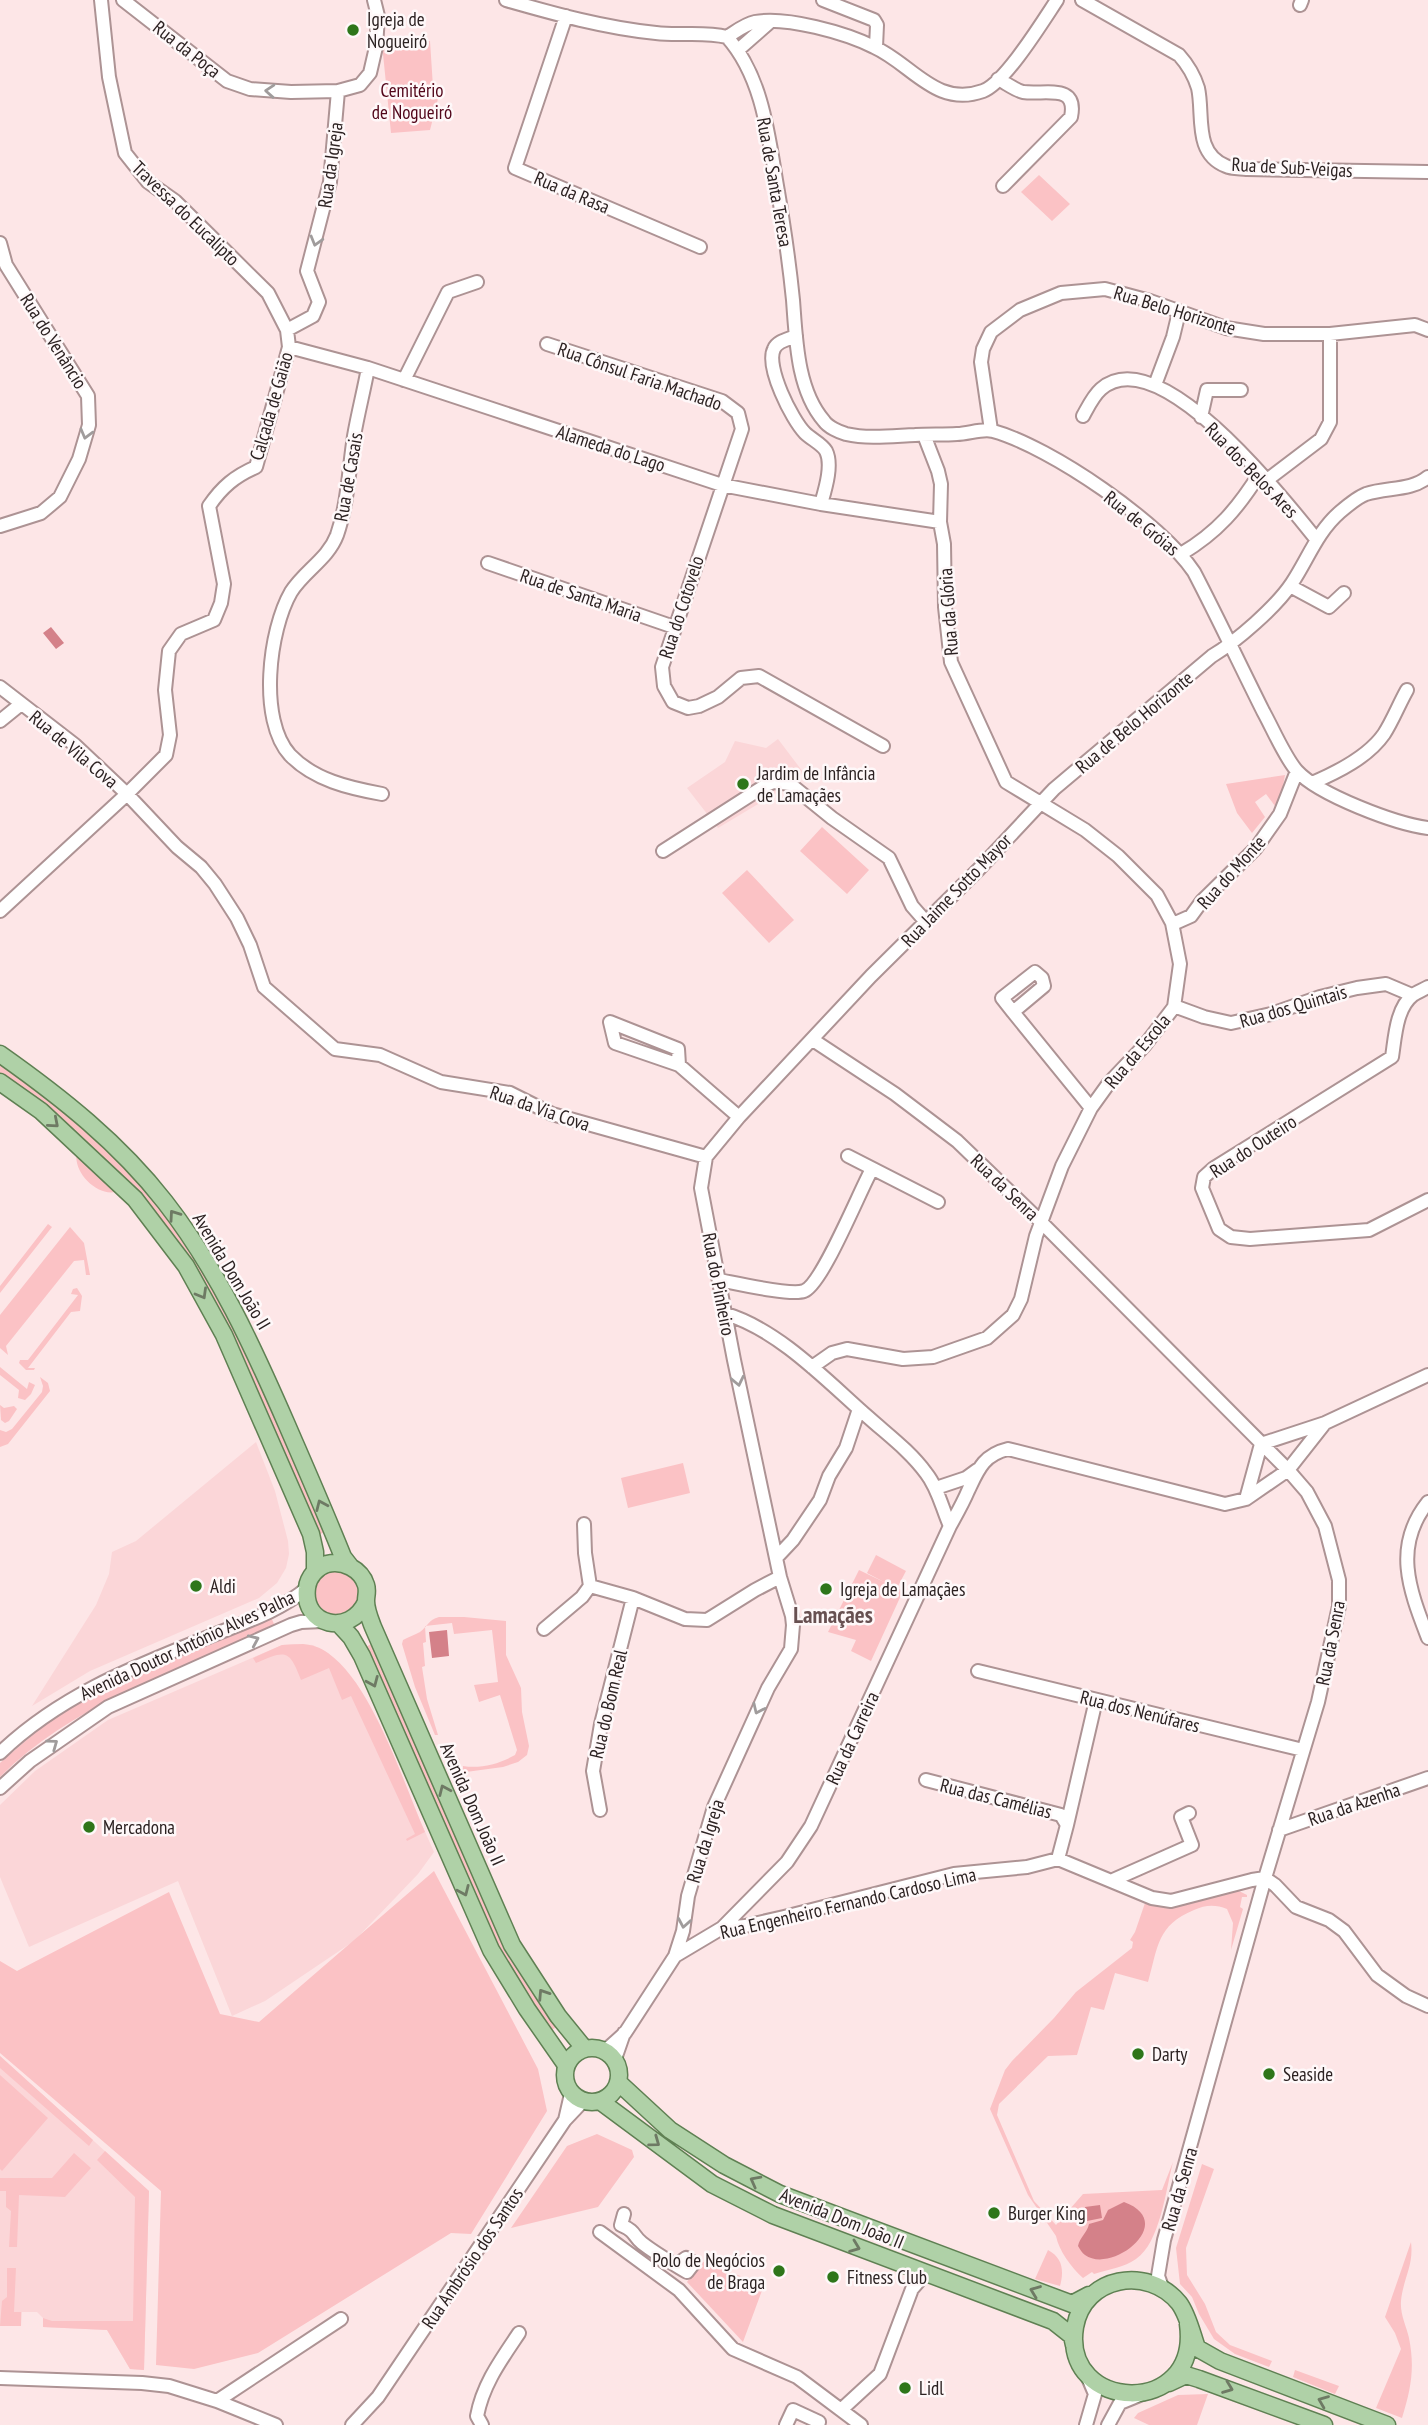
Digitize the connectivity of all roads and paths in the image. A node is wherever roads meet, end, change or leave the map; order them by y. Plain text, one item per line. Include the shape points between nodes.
1 (100, 0) edge
2 (123, 0) edge
3 (374, 0) edge
4 (506, 0) edge
5 (823, 0) edge
6 (1057, 0) edge
7 (1082, 0) edge
8 (566, 16) junction
9 (771, 21) junction
10 (727, 37) junction
11 (876, 47) junction
12 (738, 50) junction
13 (999, 79) junction
14 (338, 91) junction
15 (1428, 172) edge
16 (1003, 186) dead end
17 (0, 243) edge
18 (699, 247) dead end
19 (478, 282) dead end
20 (1179, 312) junction
21 (287, 330) junction
22 (1428, 330) edge
23 (1330, 334) junction
24 (796, 336) junction
25 (547, 344) dead end
26 (289, 347) junction
27 (368, 368) junction
28 (404, 380) junction
29 (1155, 385) junction
30 (1241, 390) dead end
31 (1083, 416) dead end
32 (1201, 417) junction
33 (991, 430) junction
34 (924, 435) junction
35 (1264, 476) junction
36 (1428, 477) edge
37 (722, 485) junction
38 (821, 504) junction
39 (940, 522) junction
40 (0, 526) edge
41 (1316, 539) junction
42 (1181, 554) junction
43 (488, 563) dead end
44 (1290, 586) junction
45 (1344, 593) dead end
46 (674, 627) junction
47 (1231, 645) junction
48 (0, 687) edge
49 (1407, 690) dead end
50 (21, 705) junction
51 (0, 721) edge
52 (883, 746) dead end
53 (1297, 771) junction
54 (1312, 783) junction
55 (382, 793) dead end
56 (127, 794) junction
57 (1040, 804) junction
58 (1428, 828) edge
59 (663, 851) dead end
60 (0, 911) edge
61 (926, 922) junction
62 (1172, 924) junction
63 (1428, 987) edge
64 (1412, 995) junction
65 (1174, 1006) junction
66 (1013, 1012) dead end
67 (813, 1040) junction
68 (0, 1054) edge
69 (679, 1065) junction
70 (0, 1082) edge
71 (1091, 1108) junction
72 (739, 1117) junction
73 (848, 1156) dead end
74 (706, 1157) junction
75 (872, 1169) junction
76 (1428, 1200) edge
77 (938, 1202) dead end
78 (1041, 1222) junction
79 (719, 1280) junction
80 (726, 1314) junction
81 (812, 1367) junction
82 (1428, 1375) edge
83 (859, 1409) junction
84 (1325, 1423) junction
85 (1261, 1444) junction
86 (977, 1469) junction
87 (1288, 1470) junction
88 (936, 1488) junction
89 (1246, 1499) junction
90 (1428, 1502) edge
91 (584, 1524) dead end
92 (950, 1526) junction
93 (776, 1557) junction
94 (350, 1566) junction
95 (315, 1572) junction
96 (780, 1577) junction
97 (590, 1586) junction
98 (307, 1588) junction
99 (633, 1598) junction
100 (366, 1602) junction
101 (1425, 1620) edge
102 (331, 1622) junction
103 (544, 1629) dead end
104 (1428, 1638) edge
105 (791, 1649) joint
106 (978, 1671) dead end
107 (1096, 1700) junction
108 (1303, 1750) junction
109 (0, 1753) edge
110 (1428, 1778) edge
111 (926, 1780) dead end
112 (0, 1788) edge
113 (600, 1810) dead end
114 (1189, 1813) dead end
115 (1067, 1825) junction
116 (1279, 1830) junction
117 (1058, 1859) junction
118 (1265, 1878) junction
119 (1113, 1881) junction
120 (722, 1928) junction
121 (676, 1956) junction
122 (1428, 2006) edge
123 (584, 2049) junction
124 (610, 2055) junction
125 (566, 2065) junction
126 (618, 2082) junction
127 (577, 2097) junction
128 (600, 2101) junction
129 (625, 2214) dead end
130 (600, 2232) dead end
131 (1164, 2240) junction
132 (676, 2265) dead end
133 (918, 2271) junction
134 (1117, 2281) junction
135 (1162, 2287) junction
136 (1098, 2291) junction
137 (341, 2319) dead end
138 (1188, 2324) junction
139 (519, 2333) dead end
140 (1076, 2350) junction
141 (1084, 2370) junction
142 (0, 2378) edge
143 (1163, 2385) junction
144 (1143, 2394) junction
145 (378, 2397) junction
146 (217, 2401) junction
147 (842, 2409) junction
148 (276, 2425) edge
149 (352, 2425) edge
150 (367, 2425) edge
151 (482, 2425) edge
152 (786, 2425) edge
153 (818, 2425) edge
154 (861, 2425) edge
155 (1086, 2425) edge
156 (1108, 2425) edge
157 (1324, 2425) edge
158 (1387, 2425) edge

1 - 21 street, Travessa do Eucalipto via 125,153 148,182 175,201 268,293
14 -> 2 street, Rua da Poça via 250,89 227,81
3 - 14 street via 379,16 370,73 360,85
4 - 8 street
5 - 11 street via 874,20
6 - 13 street
7 - 15 street, Rua de Sub-Veigas via 1179,55 1191,69 1198,90 1202,139 1210,155 1225,166
8 - 10 street via 658,34
8 - 18 street, Rua da Rasa via 515,168
9 - 10 street via 752,22
9 - 11 street via 816,26
9 - 12 street
10 - 12 street, Rua de Santa Teresa
11 - 13 street via 954,96 985,90
12 - 24 street, Rua de Santa Teresa via 766,118
13 - 16 street via 1020,92 1062,93 1073,107 1071,117
14 -> 21 street, Rua da Igreja via 330,182 307,271 319,302 313,316
17 -> 40 street, Rua do Venâncio via 6,265 88,396 89,425 60,497 41,513
19 - 28 street via 448,292
20 - 23 street, Rua Belo Horizonte via 1226,328 1264,334
20 - 29 street
20 - 33 street, Rua Belo Horizonte via 1105,289 1061,293 1020,310 991,332 983,349
21 - 26 street, Calçada de Gaião
22 - 23 street, Rua Belo Horizonte via 1415,326
23 - 35 street via 1330,422 1321,439
24 - 34 street via 806,389 825,424 845,434 871,437
24 - 38 street via 779,343 771,361 803,432 825,449 828,460
25 - 37 street, Rua Cônsul Faria Machado via 722,401 738,413 742,429
26 - 27 street, Alameda do Lago
26 - 56 street, Calçada de Gaião via 256,467 223,486 209,506 224,583 221,603 214,620 181,634 169,651 166,755
27 - 28 street, Alameda do Lago
27 - 55 street, Rua de Casais via 340,525 327,553 298,582 285,604 275,640 271,685 277,733 292,756 341,785
28 - 37 street, Alameda do Lago
29 - 31 street, Rua dos Belos Ares via 1135,379 1102,388
29 - 32 street, Rua dos Belos Ares
30 - 32 street via 1207,390
32 - 35 street, Rua dos Belos Ares
33 - 34 street
33 - 42 street, Rua de Gróias via 1075,471
34 - 39 street, Rua da Glória via 938,471
35 - 41 street, Rua dos Belos Ares
35 - 42 street via 1207,538
36 - 41 street via 1420,484 1365,494 1339,512
37 - 38 street, Alameda do Lago
37 - 46 street, Rua do Cotovelo
38 - 39 street, Alameda do Lago
39 - 57 street, Rua da Glória via 951,662 1006,782
41 - 44 street
42 - 47 street, Rua de Gróias
43 - 46 street, Rua de Santa Maria
44 - 45 street via 1329,607
44 - 47 street
46 - 52 street, Rua do Cotovelo via 662,667 664,686 673,702 688,708 699,706 741,678 759,676
47 - 53 street, Rua de Gróias
47 - 57 street, Rua de Belo Horizonte via 1145,711
48 - 50 street, Rua de Vila Cova
49 - 54 street via 1383,735 1368,750 1350,765
50 - 51 street
50 - 56 street, Rua de Vila Cova via 75,745
53 - 54 street, Rua de Gróias
53 - 62 street, Rua do Monte via 1280,814 1256,848 1191,916
54 - 58 street, Rua de Gróias via 1377,815
56 - 60 street, Calçada de Gaião
56 - 74 street, Rua da Via Cova via 215,884 250,945 264,987 335,1049 380,1055 441,1082 509,1093 552,1114
57 - 61 street, Rua Jaime Sotto Mayor
57 - 62 street, Rua da Escola via 1118,856 1157,895
59 - 61 street via 766,785 790,784 889,858 912,906
61 - 67 street, Rua Jaime Sotto Mayor
62 - 65 street, Rua da Escola via 1180,964
63 - 64 street
64 - 65 street, Rua dos Quintais via 1386,984 1376,985 1231,1023
64 - 76 street, Rua do Outeiro via 1403,1006 1392,1057 1214,1168 1204,1177 1202,1188 1219,1229 1231,1237 1250,1239 1369,1230
65 - 71 street, Rua da Escola
66 - 71 street
67 - 72 street
67 - 78 street, Rua da Senra via 930,1119
94 -> 68 main road, Avenida Dom João II via 252,1345 205,1258 165,1202 114,1145
69 - 69 street via 678,1049 610,1022 615,1043
69 - 72 street
70 -> 95 main road, Avenida Dom João II via 41,1111 99,1163 135,1199 186,1266 224,1335 311,1534
71 - 78 street, Rua da Escola
72 - 74 street
73 - 75 street
74 - 79 street, Rua do Pinheiro via 701,1188
75 - 77 street
75 - 79 street via 827,1263 804,1291
78 - 81 street, Rua da Escola via 1021,1298 1013,1315 987,1338 933,1357 903,1359 847,1349
78 - 85 street, Rua da Senra
79 - 80 street, Rua do Pinheiro
80 - 81 street via 774,1337
80 -> 93 street, Rua do Pinheiro
81 - 83 street
82 - 84 street
83 - 88 street via 914,1458
83 - 93 street via 820,1500
84 - 85 street
84 - 87 street
85 - 87 street, Rua da Senra
85 - 89 street
86 - 88 street via 967,1478
86 - 89 street via 996,1451 1008,1449 1225,1504
86 - 92 street, Rua da Carreira
87 - 89 street
87 - 108 street, Rua da Senra via 1307,1492 1325,1526 1340,1590 1335,1635
88 - 92 street
90 - 101 street via 1413,1528 1406,1569
91 - 97 street
92 - 120 street, Rua da Carreira via 811,1826 787,1862
93 - 96 street, Rua do Pinheiro
94 - 95 main road via 331,1563
94 - 100 main road, Avenida Dom João II via 366,1584
95 - 98 main road
96 - 99 street via 707,1620 685,1619
96 - 105 street, Rua do Pinheiro via 793,1625
97 - 99 street
97 - 103 street
98 - 102 main road via 312,1610
98 - 109 street, Avenida Doutor António Alves Palha via 255,1618 74,1697
99 - 113 street, Rua do Bom Real via 593,1771
100 - 102 main road via 354,1619
123 -> 100 main road, Avenida Dom João II via 512,1945
101 - 104 street
112 -> 102 street, Avenida Doutor António Alves Palha via 30,1761 108,1707 290,1625
102 -> 125 main road via 351,1637 362,1656 491,1950
105 -> 121 street, Rua da Igreja via 768,1688 714,1807
106 - 107 street, Rua dos Nenúfares
107 - 108 street, Rua dos Nenúfares
107 - 115 street
108 - 116 street, Rua da Senra
110 - 116 street, Rua da Azenha
111 - 115 street, Rua das Camélias via 1061,1815
114 - 119 street via 1181,1817 1192,1846
115 - 117 street, Rua das Camélias
116 - 118 street, Rua da Senra
117 - 119 street
117 - 120 street, Rua Engenheiro Fernando Cardoso Lima via 954,1874
118 - 119 street via 1171,1901
118 - 122 street via 1296,1907 1343,1931 1377,1975
118 - 131 street, Rua da Senra
120 - 121 street, Rua Engenheiro Fernando Cardoso Lima
121 - 124 street, Rua da Igreja
123 - 124 main road
123 - 125 main road
124 - 126 main road via 619,2073
125 - 127 main road via 565,2080
126 - 128 main road
136 -> 126 main road, Avenida Dom João II via 1072,2304 780,2194 670,2130
127 - 128 main road
127 - 145 street, Rua Ambrósio dos Santos
128 -> 133 main road, Avenida Dom João II via 712,2184 773,2214
129 - 132 street via 621,2225
130 - 147 street via 679,2290 733,2349 797,2377
131 - 134 street, Rua da Senra via 1145,2276
131 - 135 street, Rua da Senra via 1158,2276
133 - 140 main road, Avenida Dom João II via 1053,2322 1072,2336
133 - 147 street via 880,2374
134 - 135 main road via 1140,2280
134 - 136 main road
135 - 138 main road via 1178,2303
136 - 140 main road via 1077,2320
137 - 146 street
138 - 143 main road via 1185,2358
158 -> 138 main road via 1220,2361 1197,2348
139 - 151 street via 481,2395 477,2416
140 - 141 main road
141 - 144 main road via 1111,2391
141 - 155 street via 1095,2394
142 - 146 street via 155,2384
143 - 144 main road
143 -> 157 main road via 1186,2375
144 - 156 street via 1120,2403
145 - 149 street
145 - 150 street
146 - 148 street
147 - 154 street
152 - 153 street via 793,2410

